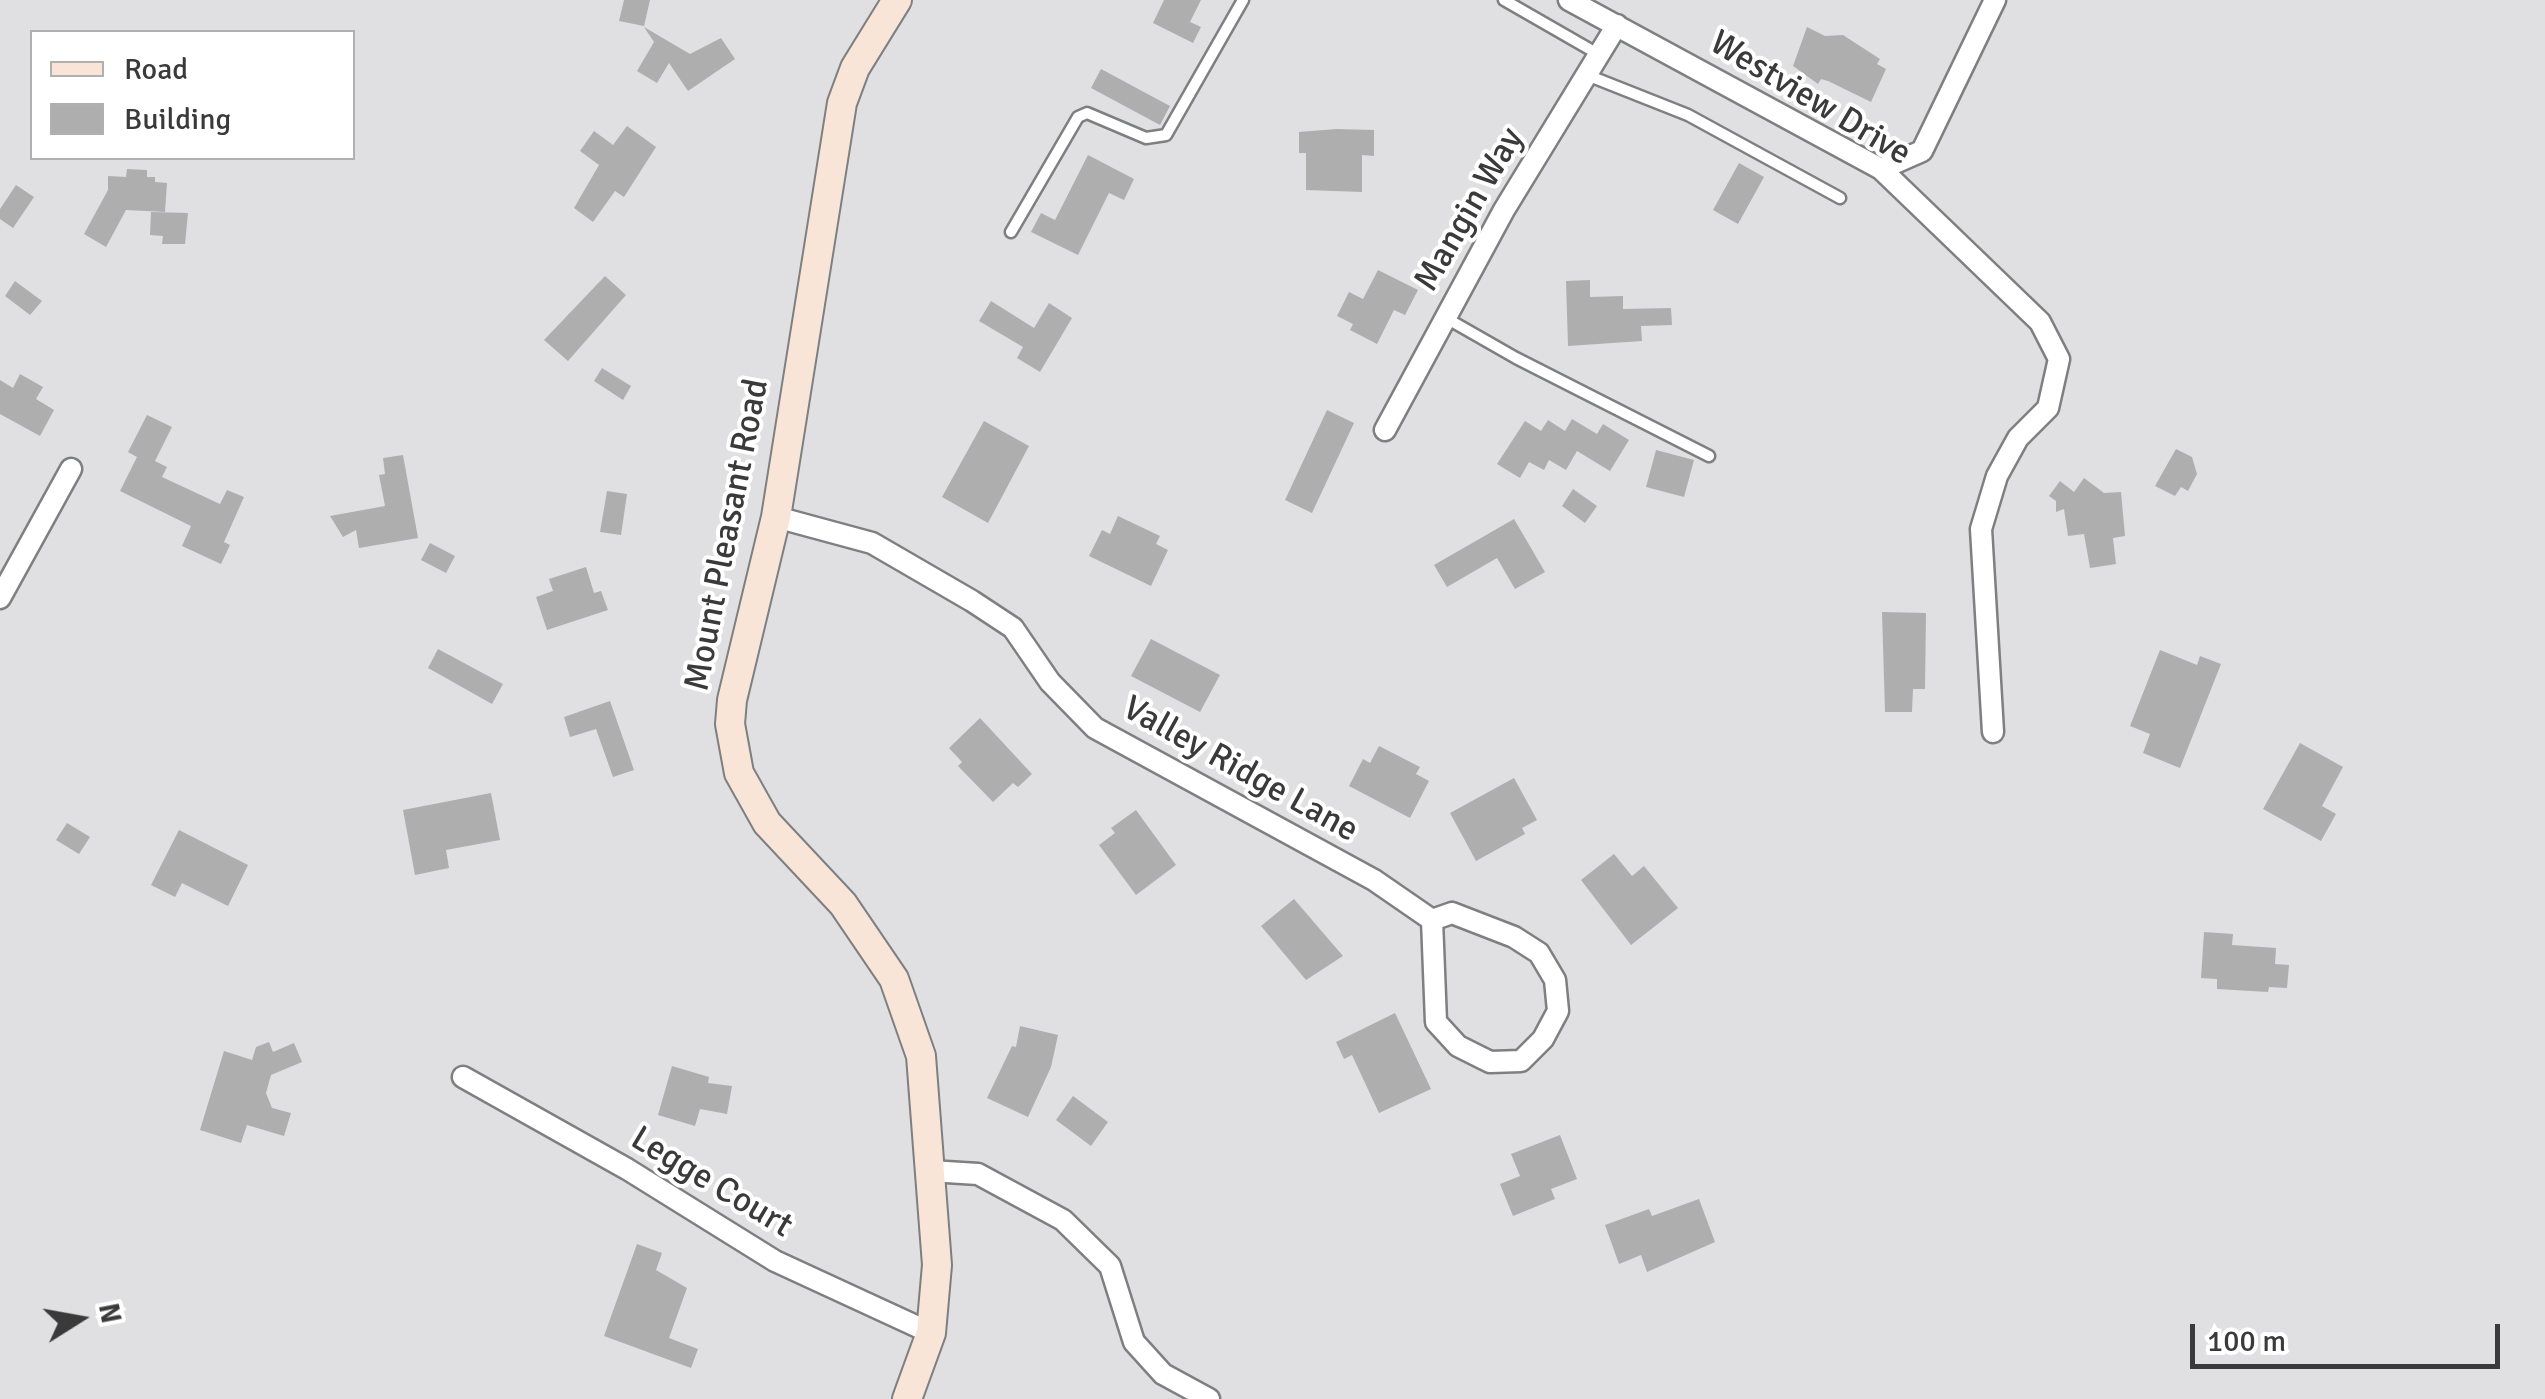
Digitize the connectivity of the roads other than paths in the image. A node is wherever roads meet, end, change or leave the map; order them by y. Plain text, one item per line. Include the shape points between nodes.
1 (897, 0) edge
2 (1243, 0) edge
3 (1504, 0) edge
4 (1570, 0) edge
5 (1995, 0) edge
6 (1617, 26) junction
7 (1599, 55) junction
8 (1587, 75) junction
9 (1880, 169) junction
10 (1840, 198) dead end
11 (1011, 232) dead end
12 (1446, 318) junction
13 (1385, 430) dead end
14 (1709, 456) dead end
15 (71, 469) dead end
16 (776, 517) junction
17 (0, 598) edge
18 (1994, 732) dead end
19 (1432, 920) junction
20 (463, 1077) dead end
21 (930, 1171) junction
22 (931, 1333) junction
23 (907, 1399) edge
24 (1209, 1399) edge

1 - 16 street, Mount Pleasant Road via 855,68 842,103
2 - 11 lane via 1166,134 1146,138 1086,113 1078,117
3 - 7 lane
4 - 6 street, Westview Drive
5 - 9 street via 1922,151
6 - 7 street, Mangin Way
6 - 9 street, Westview Drive
7 - 8 street, Mangin Way
8 - 10 lane via 1688,115
8 - 12 street, Mangin Way
9 - 18 street, Westview Drive via 2040,322 2059,360 2048,408 2018,438 1997,476 1981,529
12 - 13 street, Mangin Way
12 - 14 lane
15 - 17 street
16 - 19 street, Valley Ridge Lane via 872,543 972,601 1013,628 1050,682 1095,728 1374,880
16 - 21 street, Mount Pleasant Road via 732,700 739,773 767,823 843,904 894,979 921,1056
19 - 19 street via 1436,1022 1458,1046 1490,1062 1520,1062 1558,1011 1555,980 1539,953 1514,936 1452,913
20 - 22 street, Legge Court via 775,1261
21 - 22 street, Mount Pleasant Road via 937,1264
21 - 24 street via 978,1174 1064,1220 1110,1266 1134,1342 1163,1374
22 - 23 street, Mount Pleasant Road

